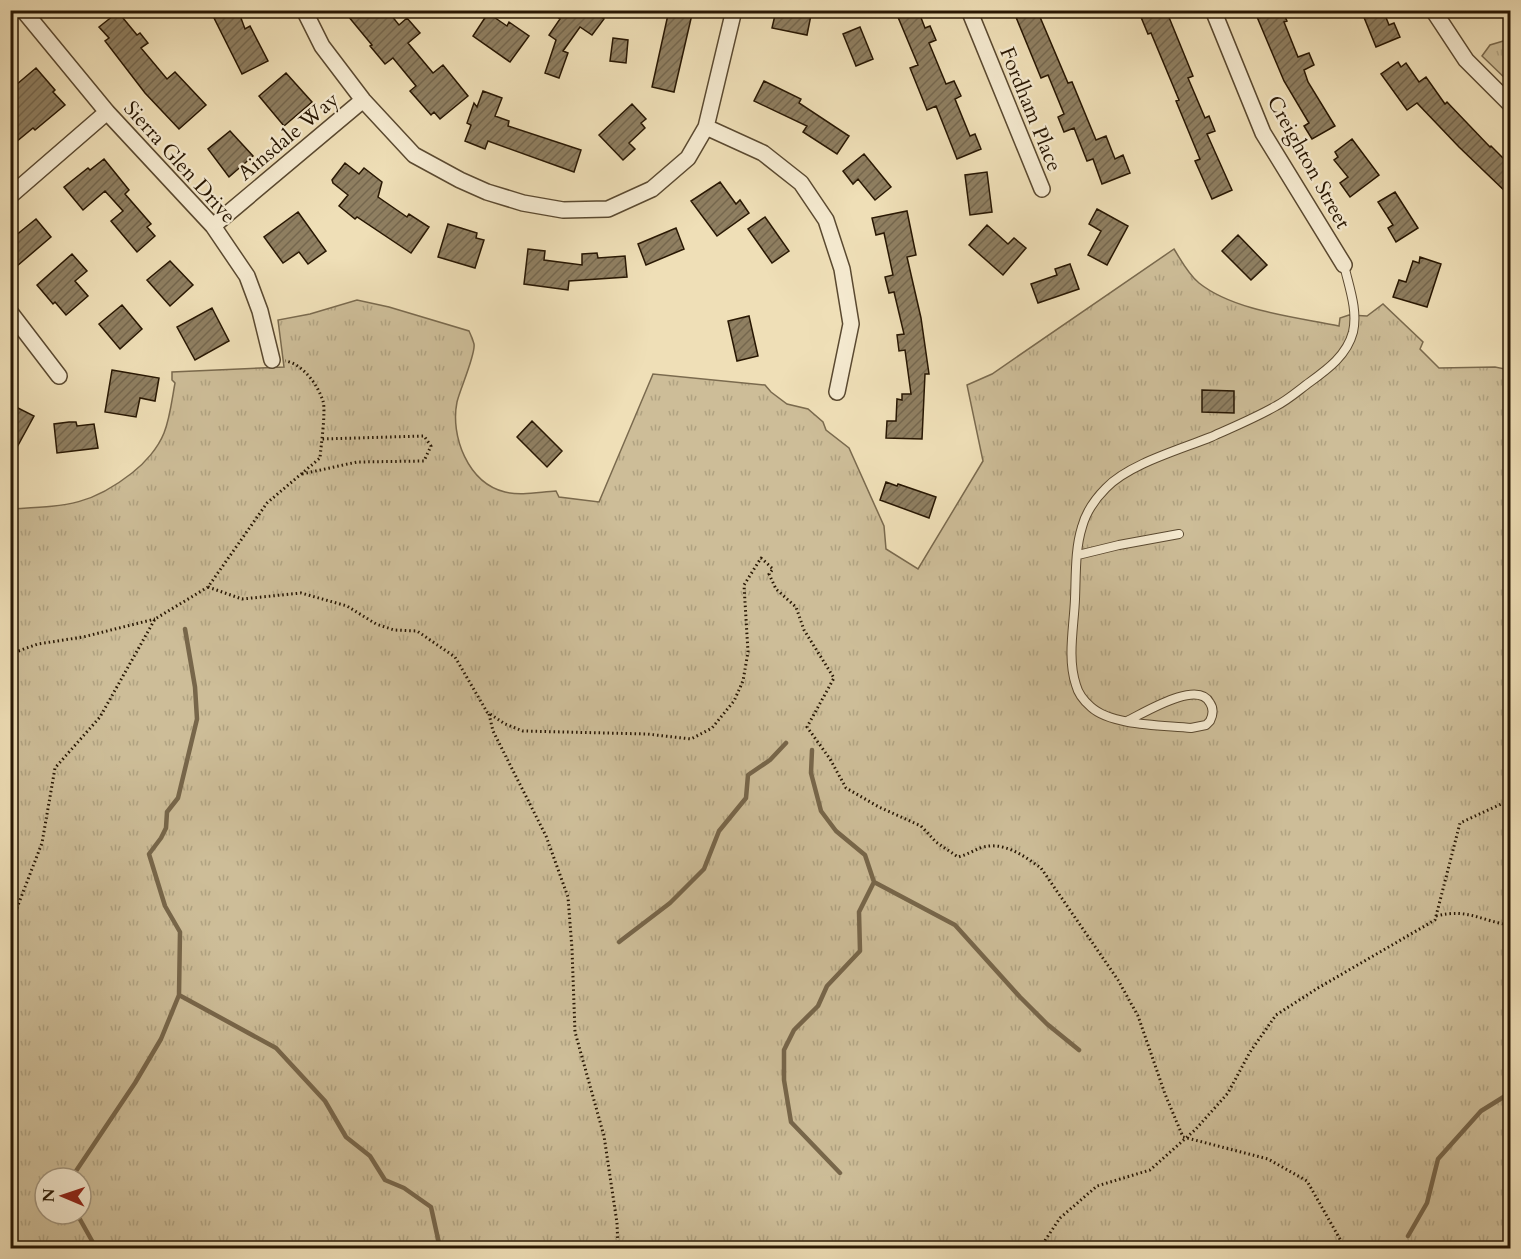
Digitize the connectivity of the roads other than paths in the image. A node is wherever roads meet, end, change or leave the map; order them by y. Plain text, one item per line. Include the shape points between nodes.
1 (23, 10) edge
2 (304, 10) edge
3 (734, 10) edge
4 (969, 10) edge
5 (1213, 10) edge
6 (1434, 10) edge
7 (363, 100) junction
8 (1510, 104) edge
9 (107, 112) junction
10 (706, 127) junction
11 (1042, 189) dead end
12 (10, 196) edge
13 (213, 226) junction
14 (1344, 265) joint
15 (10, 312) edge
16 (272, 360) road end
17 (59, 376) dead end
18 (837, 392) dead end
19 (1179, 534) dead end
20 (1078, 555) junction
21 (1127, 721) junction

1 - 9 street, Sierra Glen Drive
2 - 7 street via 322,46
3 - 10 street
4 - 11 street, Fordham Place
5 - 14 street, Creighton Street via 1263,133
6 - 8 street via 1466,60
7 - 10 street via 414,155 459,180 523,203 563,210 608,209 652,189 688,158
7 - 13 street, Ainsdale Way
9 - 12 street
9 - 13 street, Sierra Glen Drive
10 - 18 street via 763,153 801,183 826,220 842,269 851,324
13 - 16 street, Sierra Glen Drive via 247,276
14 - 20 lane via 1354,315 1352,334 1342,355 1278,405 1113,481 1087,515
15 - 17 street
19 - 20 lane
20 - 21 lane via 1072,651 1076,684 1098,712
21 - 21 lane via 1192,694 1203,696 1213,709 1210,722 1200,727

